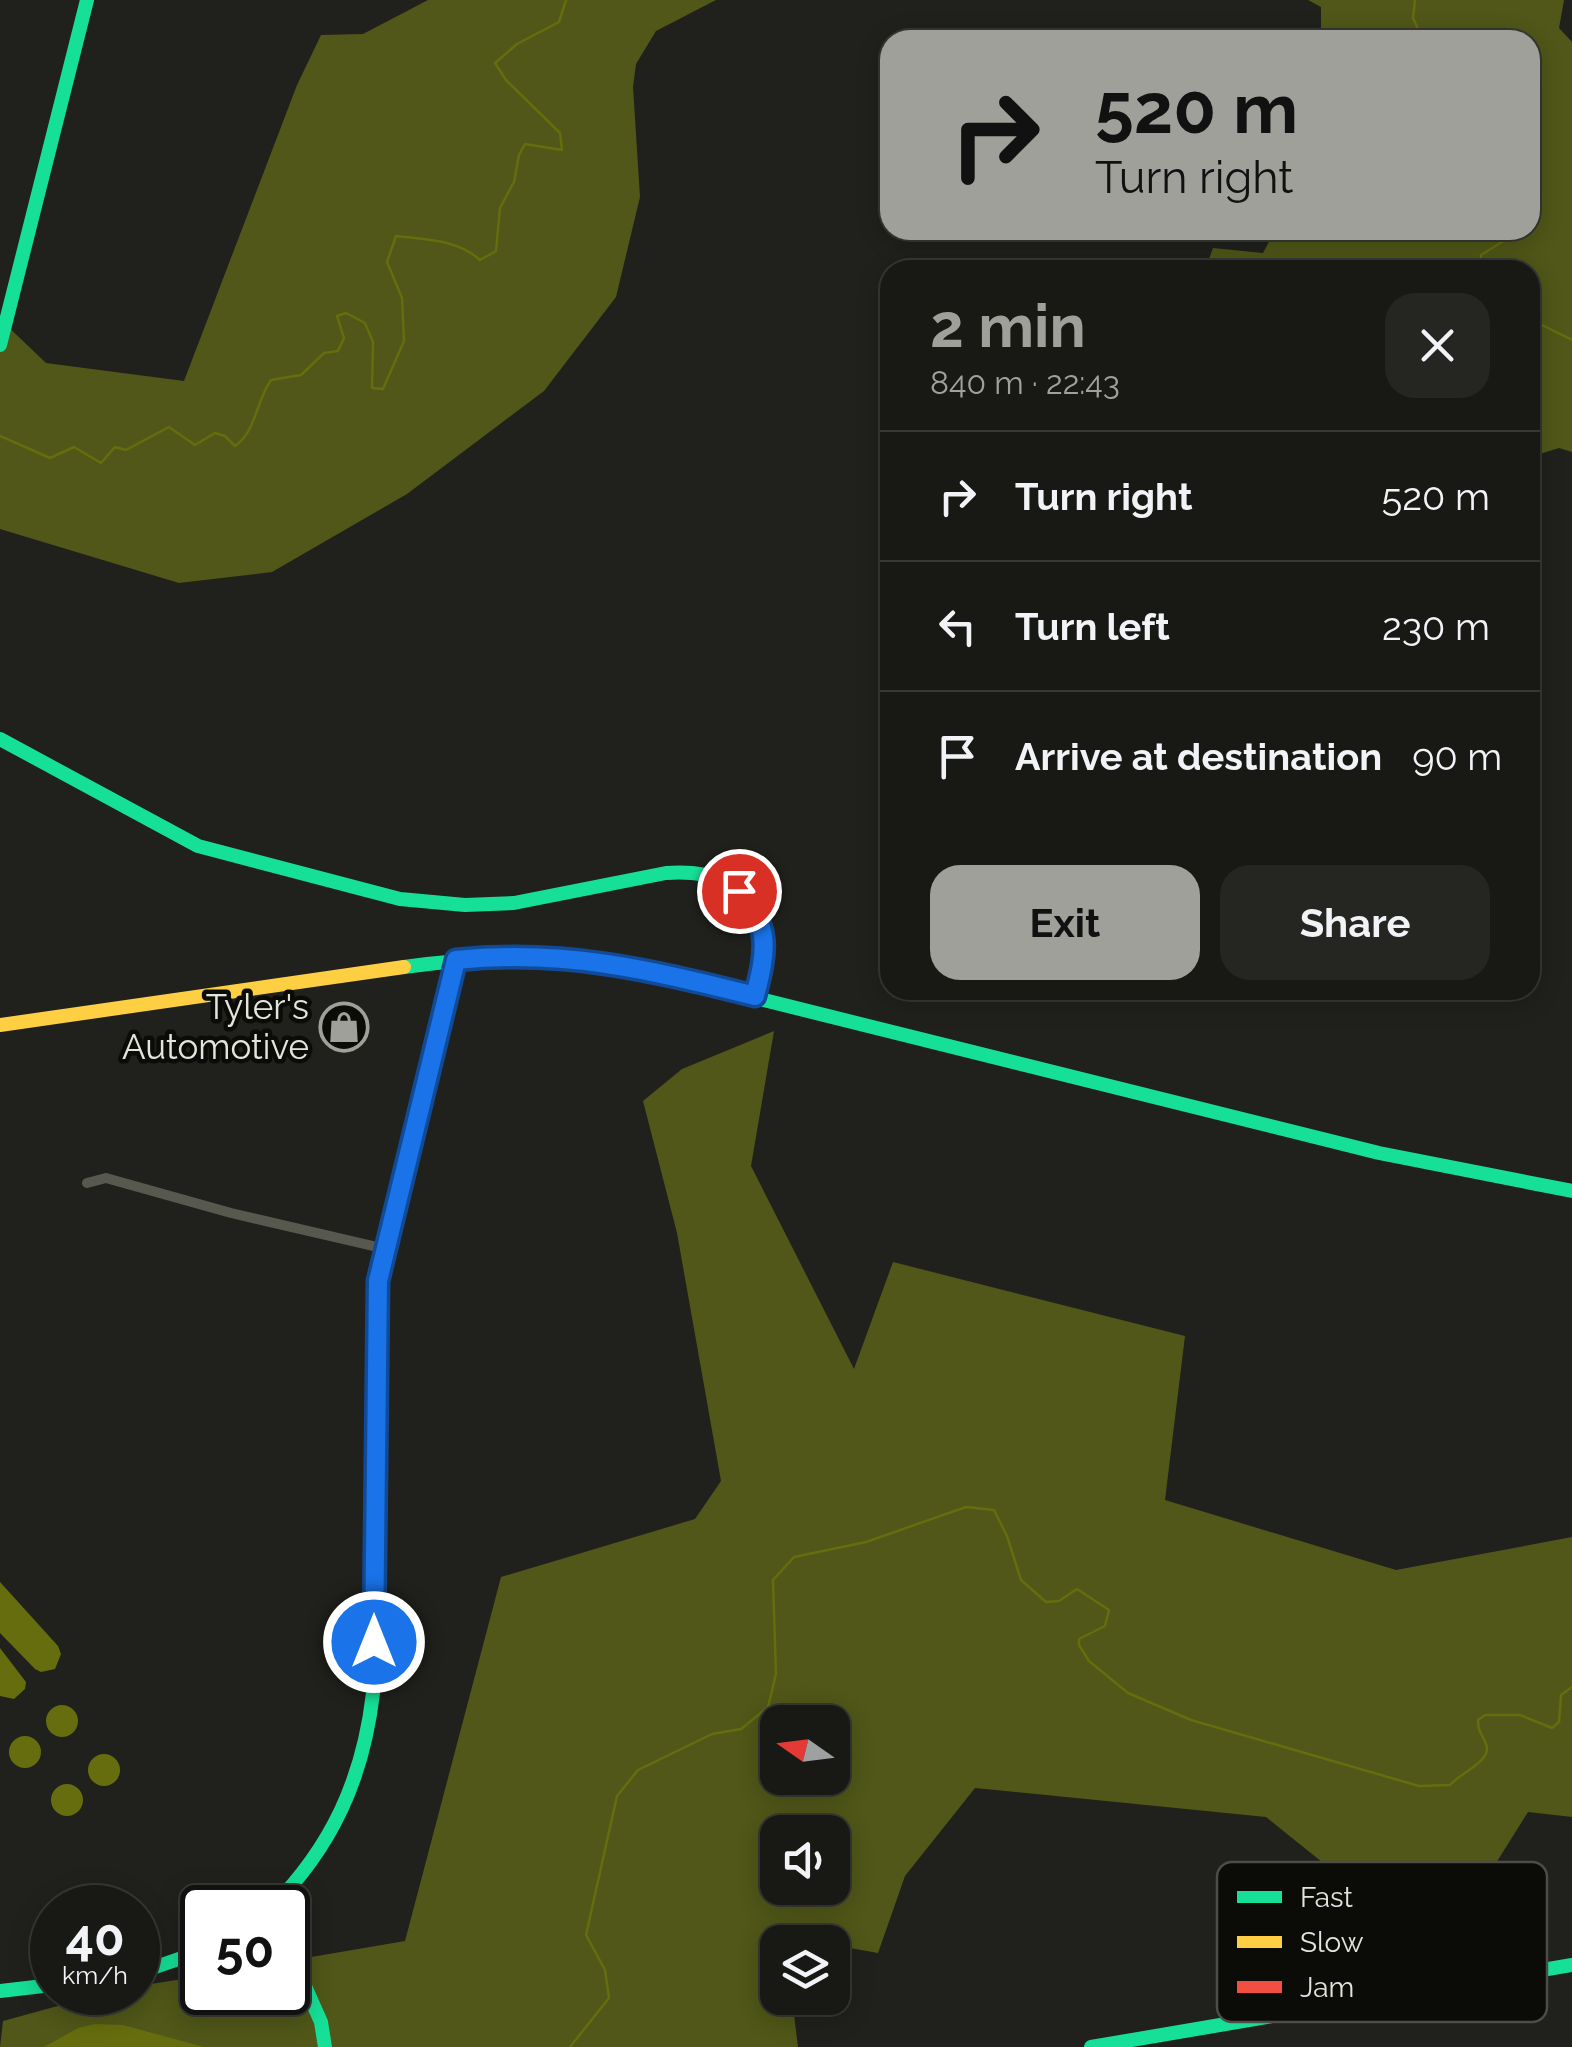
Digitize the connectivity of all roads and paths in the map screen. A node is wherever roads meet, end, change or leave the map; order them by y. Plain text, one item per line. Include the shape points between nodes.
1 (87, 0) edge
2 (0, 345) edge
3 (0, 740) edge
4 (456, 960) junction
5 (755, 996) junction
6 (0, 1025) edge
7 (87, 1184) dead end
8 (1572, 1191) edge
9 (386, 1249) junction
10 (293, 1885) edge
11 (1572, 1965) edge
12 (1547, 1969) edge
13 (30, 1987) edge
14 (0, 1991) edge
15 (310, 1996) edge
16 (1238, 2022) edge
17 (326, 2047) edge
18 (1091, 2047) edge

1 - 2 main road
3 - 5 main road via 198,846 400,898 501,905 674,872 712,875 739,891 762,923 764,962
4 - 5 main road via 589,959
4 - 6 main road
4 - 9 main road
5 - 8 main road via 1379,1153
7 - 9 street via 106,1178
9 - 10 main road via 378,1281 373,1693 365,1753 331,1837
11 - 12 main road
13 - 14 main road
15 - 17 main road
16 - 18 main road

